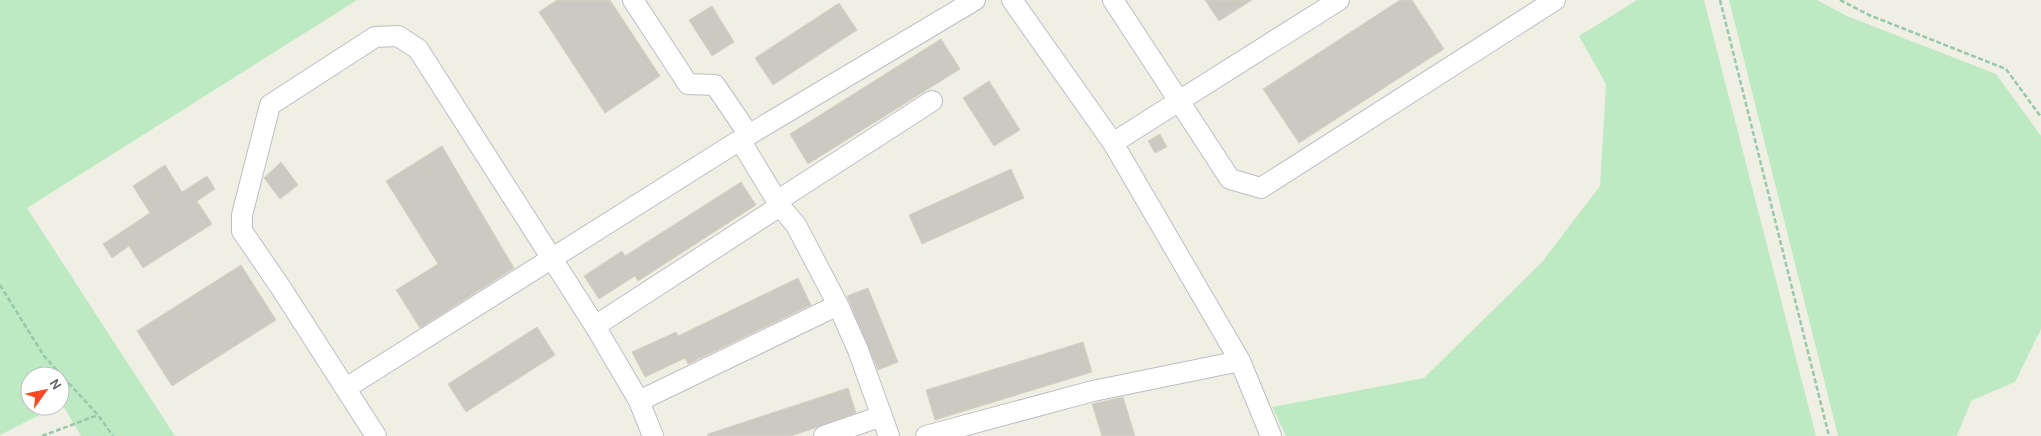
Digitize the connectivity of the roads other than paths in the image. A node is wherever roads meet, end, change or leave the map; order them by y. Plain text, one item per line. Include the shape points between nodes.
1 (634, 0) edge
2 (976, 0) edge
3 (1012, 0) edge
4 (1113, 0) edge
5 (1339, 0) edge
6 (1555, 0) edge
7 (932, 101) dead end
8 (1180, 101) junction
9 (744, 137) junction
10 (1113, 143) junction
11 (778, 204) junction
12 (552, 257) junction
13 (838, 305) junction
14 (595, 326) junction
15 (1240, 361) junction
16 (346, 388) junction
17 (639, 401) junction
18 (882, 416) junction
19 (376, 436) edge
20 (653, 436) edge
21 (824, 436) edge
22 (889, 436) edge
23 (926, 436) edge
24 (1271, 436) edge

1 - 9 lane via 688,84 714,85
2 - 9 lane
3 - 10 lane
4 - 8 lane
5 - 8 lane
6 - 8 lane via 1261,188 1230,179
7 - 11 lane
8 - 10 lane
9 - 11 lane
9 - 12 lane
10 - 15 lane
11 - 13 lane via 796,224
11 - 14 lane
12 - 14 lane
12 - 16 lane
12 - 16 lane via 418,49 398,36 375,37 270,105 242,215 242,232
13 - 17 lane
13 - 18 lane
14 - 17 lane
15 - 23 lane via 1093,390
15 - 24 lane
16 - 19 lane
17 - 20 lane
18 - 21 lane
18 - 22 lane

